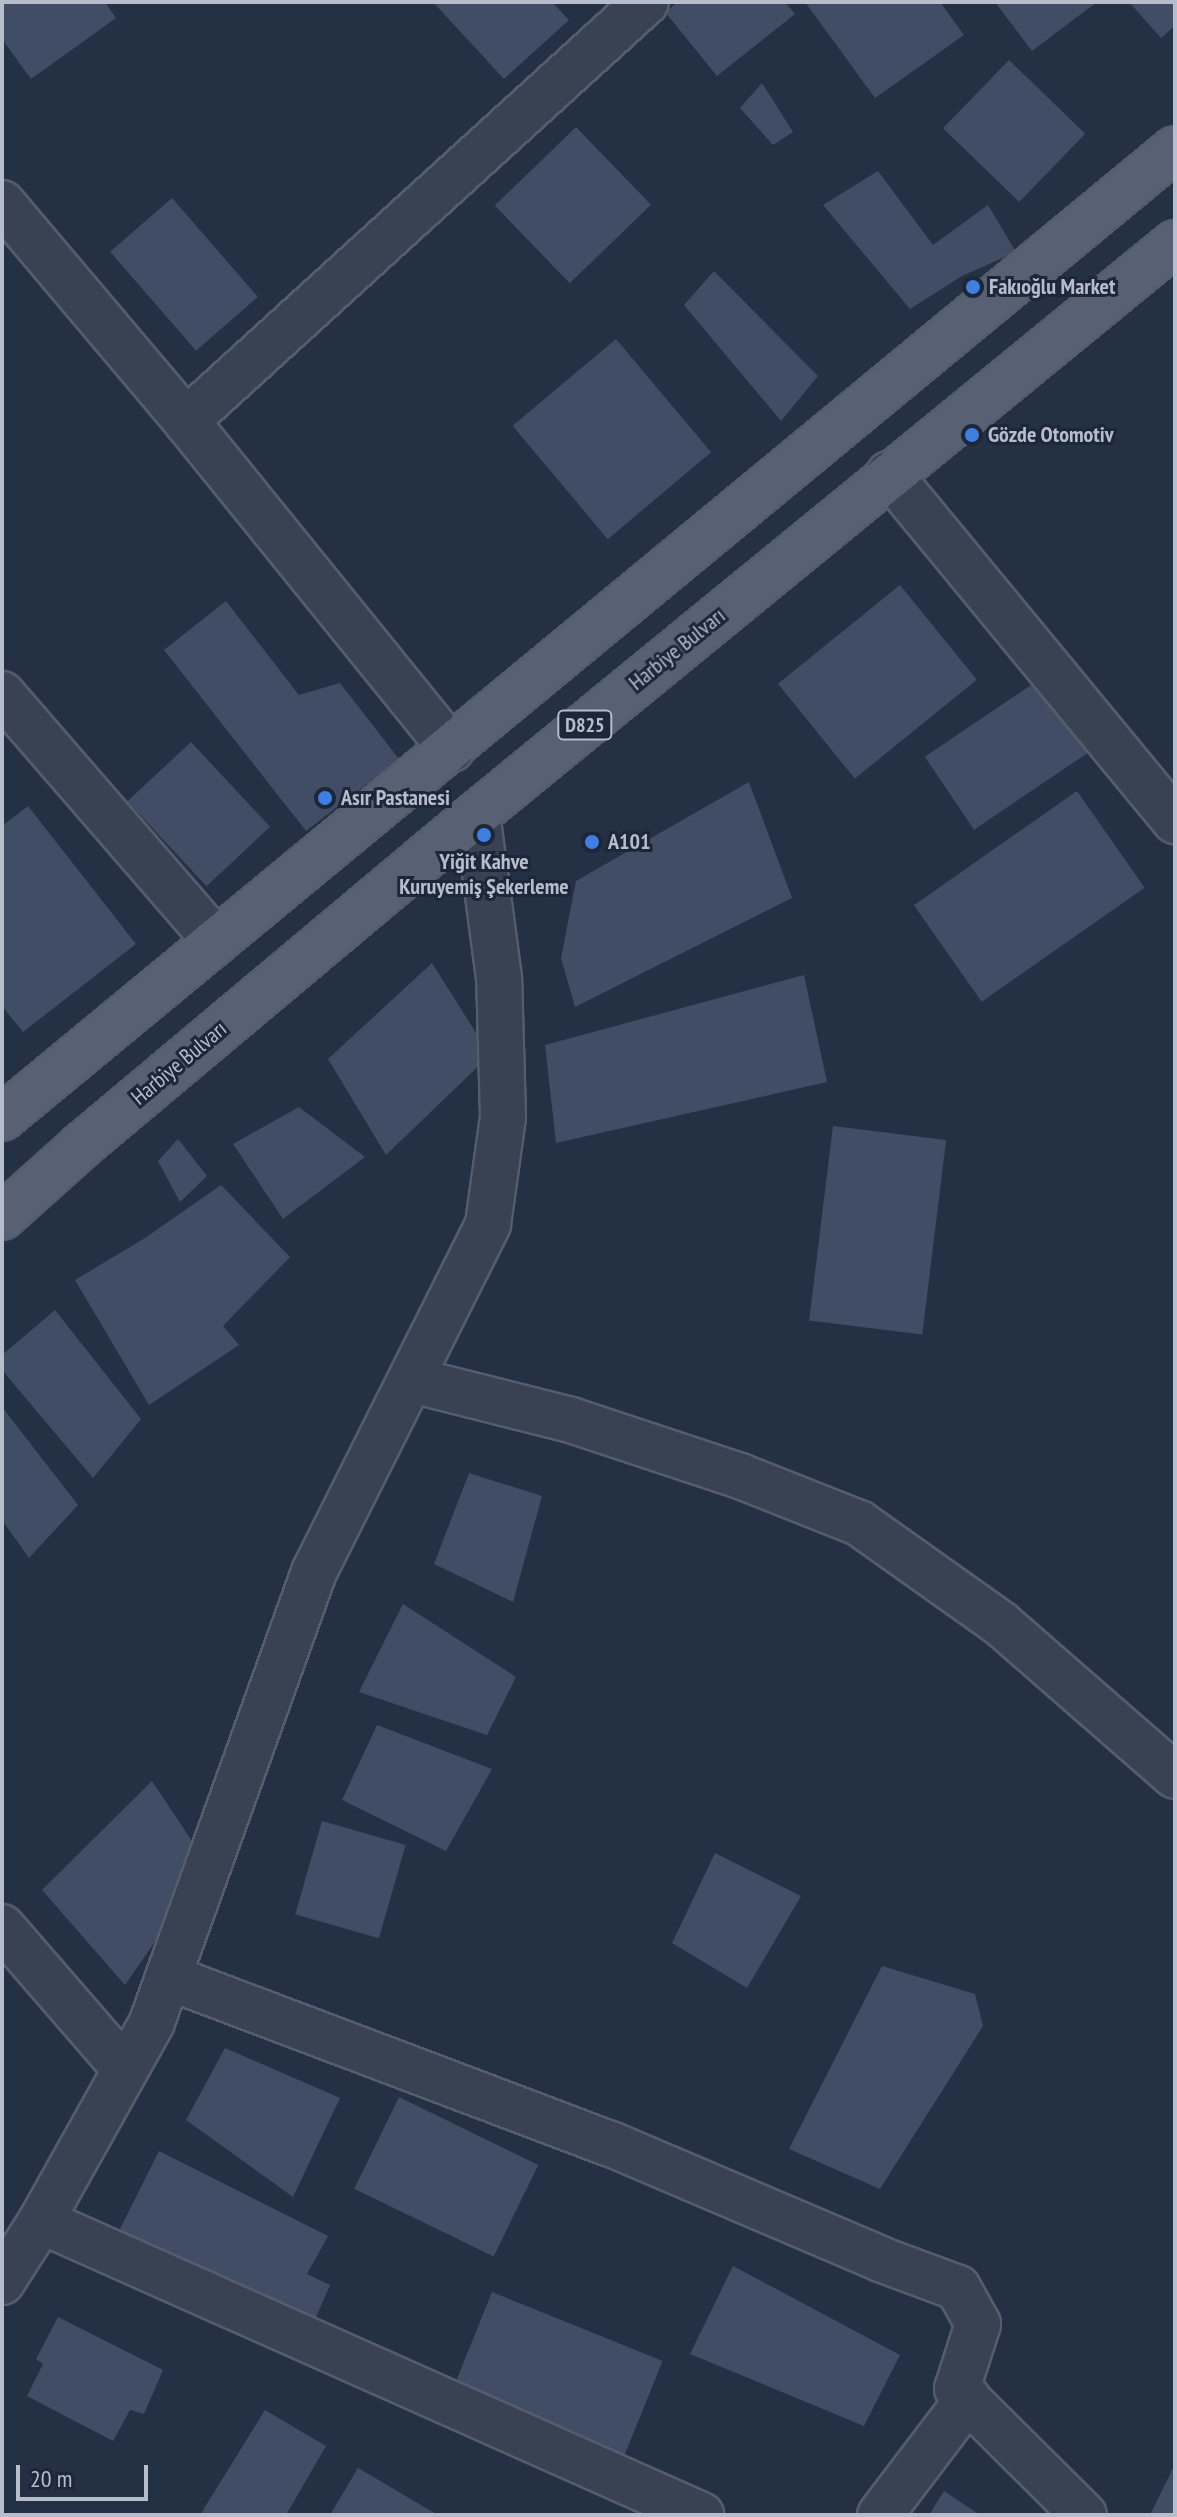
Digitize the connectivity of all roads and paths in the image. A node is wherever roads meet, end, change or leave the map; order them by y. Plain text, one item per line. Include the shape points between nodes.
1 (626, 8) edge
2 (1175, 149) edge
3 (2, 203) edge
4 (1175, 243) edge
5 (186, 421) junction
6 (889, 474) junction
7 (2, 694) edge
8 (452, 749) junction
9 (477, 814) junction
10 (1175, 821) edge
11 (216, 941) junction
12 (2, 1118) edge
13 (2, 1217) edge
14 (412, 1380) junction
15 (1175, 1776) edge
16 (2, 1927) edge
17 (168, 1977) junction
18 (125, 2069) junction
19 (41, 2221) junction
20 (2, 2282) edge
21 (968, 2399) junction
22 (701, 2515) edge
23 (880, 2515) edge
24 (1084, 2515) edge

1 - 5 street
2 - 8 main road
3 - 5 street
4 - 6 main road, Harbiye Bulvarı / D825
5 - 8 street
6 - 9 main road, Harbiye Bulvarı / D825
6 - 10 street
7 - 11 street
8 - 11 main road
9 - 13 main road, Harbiye Bulvarı / D825
9 - 14 street via 499,978 503,1117 488,1224
11 - 12 main road
14 - 15 street via 571,1420 740,1476 859,1523 1001,1624
14 - 17 street via 314,1572
16 - 18 street
17 - 18 street via 152,2022
17 - 21 street via 611,2144 958,2288 978,2324 957,2389
18 - 19 street
19 - 20 street
19 - 22 street
21 - 23 street
21 - 24 street

